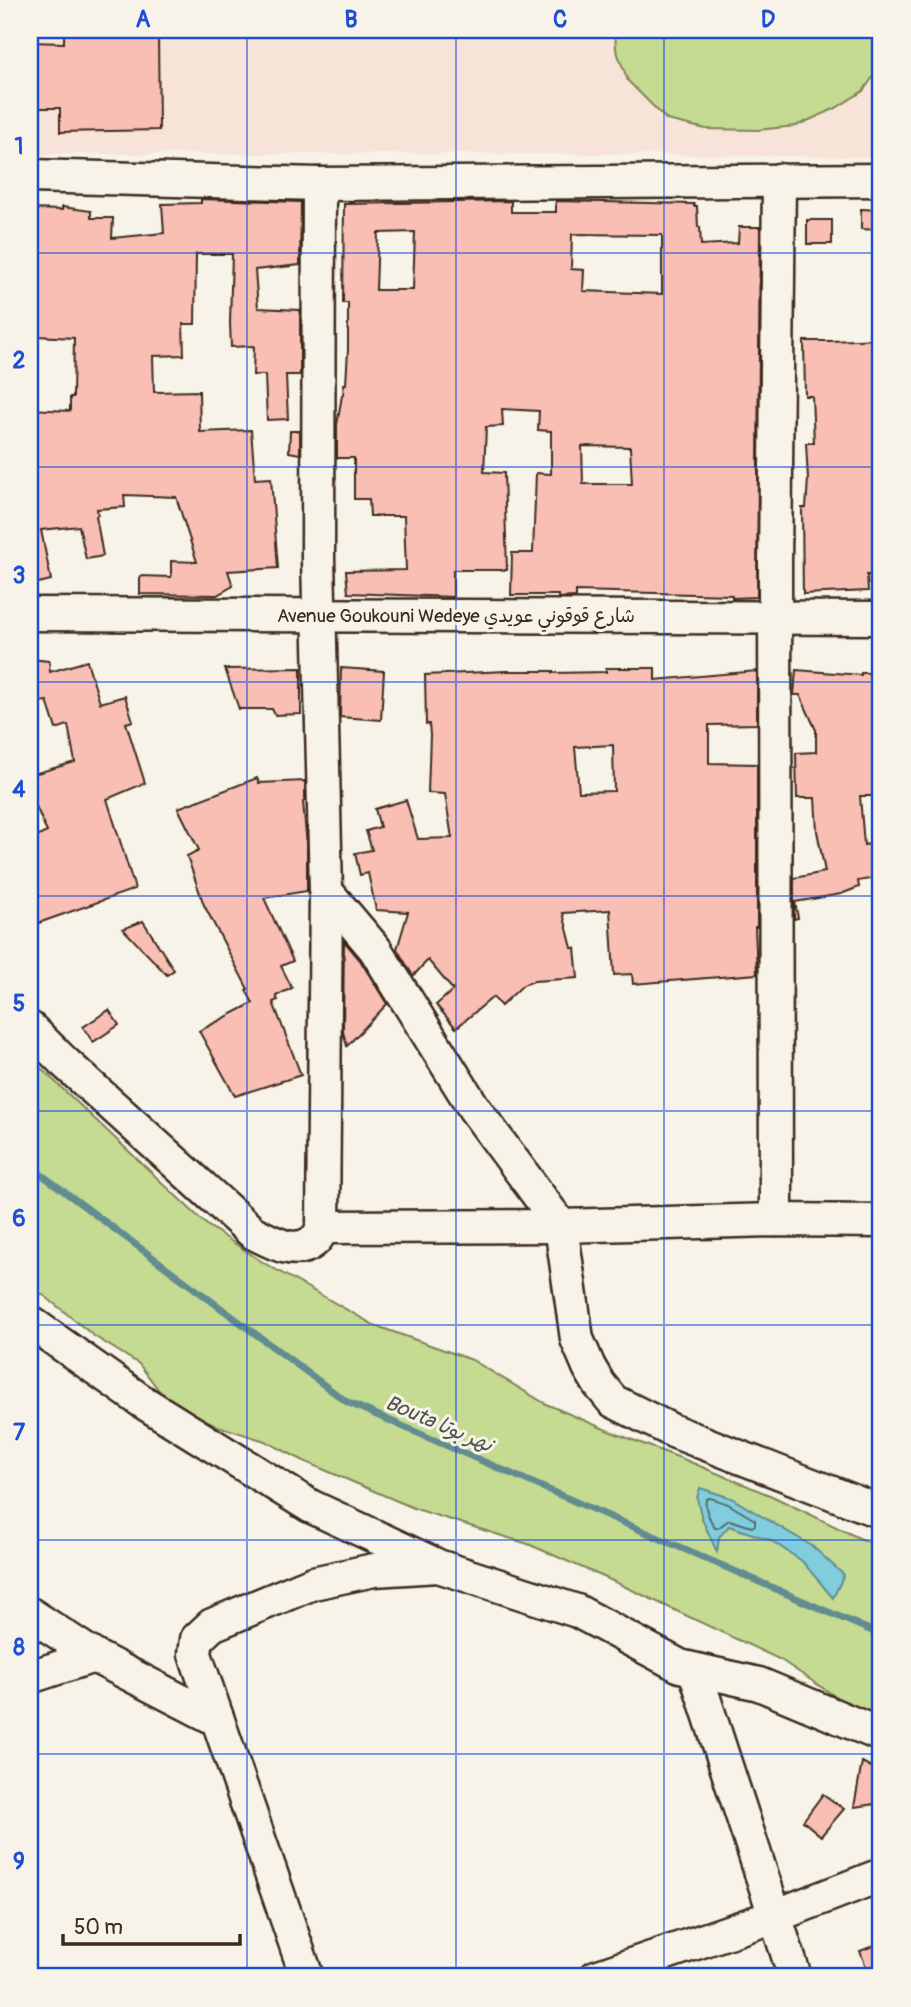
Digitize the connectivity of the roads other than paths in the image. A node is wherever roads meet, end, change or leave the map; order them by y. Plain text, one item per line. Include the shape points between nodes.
1 (30, 176) edge
2 (779, 180) junction
3 (881, 180) edge
4 (319, 184) junction
5 (30, 614) edge
6 (881, 618) edge
7 (320, 626) junction
8 (775, 628) junction
9 (30, 636) edge
10 (881, 639) edge
11 (326, 891) junction
12 (30, 1028) edge
13 (776, 1220) junction
14 (881, 1221) edge
15 (561, 1226) junction
16 (323, 1227) junction
17 (30, 1322) edge
18 (881, 1512) edge
19 (438, 1566) junction
20 (30, 1614) edge
21 (94, 1656) junction
22 (695, 1671) junction
23 (30, 1677) edge
24 (218, 1720) junction
25 (881, 1735) edge
26 (881, 1875) edge
27 (775, 1916) junction
28 (307, 1977) edge
29 (596, 1977) edge
30 (795, 1977) edge

1 - 4 street
2 - 3 street
2 - 4 street
2 - 8 street
4 - 7 street
5 - 7 street, Avenue Goukouni Wedeye شارع قوقوني عويدي
6 - 8 street, Avenue Goukouni Wedeye شارع قوقوني عويدي
7 - 8 street, Avenue Goukouni Wedeye شارع قوقوني عويدي
7 - 9 street, Avenue Goukouni Wedeye شارع قوقوني عويدي
7 - 11 street
8 - 10 street, Avenue Goukouni Wedeye شارع قوقوني عويدي
8 - 13 street
11 - 15 street via 375,949 474,1108
11 - 16 street
12 - 16 street via 252,1232 289,1248 316,1240
13 - 14 street
13 - 15 street
15 - 16 street
15 - 18 street via 577,1339 598,1384 614,1401 673,1431
17 - 19 street via 143,1402 310,1506
19 - 22 street via 577,1611
19 - 24 street via 374,1570 313,1583 212,1625 197,1639 195,1654
20 - 21 street
21 - 23 street
21 - 24 street
22 - 25 street via 759,1684
22 - 27 street
24 - 28 street
26 - 27 street
27 - 29 street
27 - 30 street

